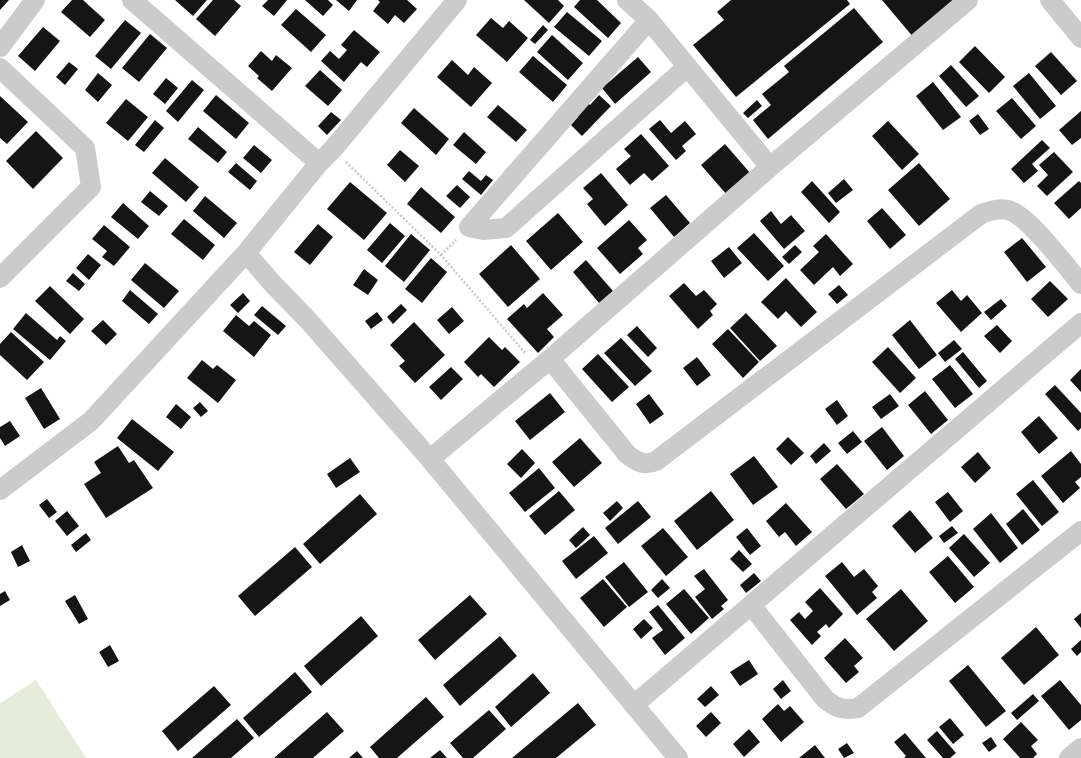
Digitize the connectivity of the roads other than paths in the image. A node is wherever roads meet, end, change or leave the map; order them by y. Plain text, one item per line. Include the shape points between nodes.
1 (35, 0) edge
2 (132, 0) edge
3 (457, 0) edge
4 (627, 0) edge
5 (968, 0) edge
6 (1050, 0) edge
7 (649, 20) junction
8 (1081, 38) edge
9 (0, 47) edge
10 (687, 67) junction
11 (0, 68) edge
12 (319, 163) junction
13 (770, 166) junction
14 (246, 253) junction
15 (0, 278) edge
16 (1081, 284) edge
17 (1081, 323) edge
18 (544, 364) junction
19 (430, 459) junction
20 (0, 490) edge
21 (1081, 531) edge
22 (752, 605) junction
23 (635, 704) junction
24 (1081, 748) edge
25 (678, 758) edge
26 (1069, 758) edge

1 - 9 street
2 - 12 street
3 - 12 street
4 - 7 street
5 - 13 street
6 - 8 street
7 - 10 street
7 - 10 street via 469,227 483,230 506,228
10 - 13 street
11 - 15 street via 85,148 90,187
12 - 14 street
13 - 18 street
14 - 19 street
14 - 20 street via 91,421
16 - 18 street via 1025,220 1009,210 995,209 981,214 656,462 648,465 636,462 627,454
17 - 22 street
18 - 19 street
19 - 23 street
21 - 22 street via 858,708 847,710 835,707 825,699
22 - 23 street
23 - 25 street
24 - 26 street

